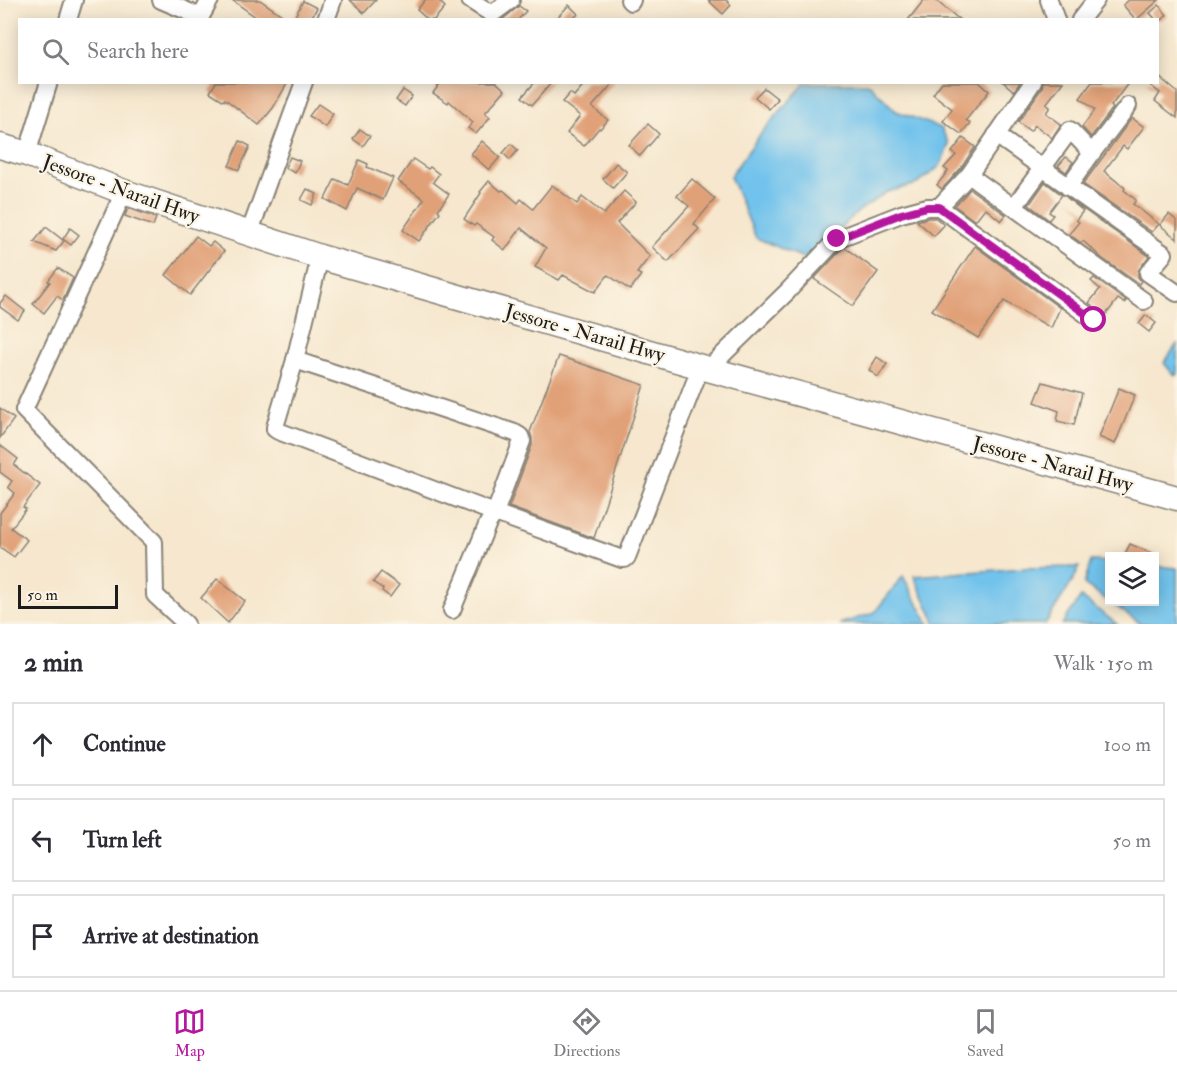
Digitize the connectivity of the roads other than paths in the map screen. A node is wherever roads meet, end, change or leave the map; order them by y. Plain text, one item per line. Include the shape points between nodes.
1 (74, 0) edge
2 (161, 0) edge
3 (210, 0) edge
4 (333, 0) edge
5 (470, 0) edge
6 (511, 0) edge
7 (1049, 0) edge
8 (1096, 0) edge
9 (69, 18) edge
10 (200, 18) edge
11 (327, 18) edge
12 (1055, 18) edge
13 (1082, 18) edge
14 (48, 84) edge
15 (303, 84) edge
16 (1032, 84) edge
17 (1128, 106) dead end
18 (996, 135) junction
19 (0, 146) edge
20 (1092, 153) junction
21 (27, 154) junction
22 (1042, 169) junction
23 (969, 175) junction
24 (1068, 187) junction
25 (124, 192) junction
26 (939, 207) junction
27 (1014, 207) junction
28 (249, 234) junction
29 (320, 257) junction
30 (1177, 293) edge
31 (1144, 302) dead end
32 (1094, 320) dead end
33 (295, 360) junction
34 (705, 368) junction
35 (1177, 498) edge
36 (495, 513) junction
37 (452, 610) dead end
38 (186, 624) edge

1 - 9 street
2 - 10 street
3 - 10 street
4 - 11 street
5 - 6 street via 492,14
7 - 12 street
8 - 13 street
14 - 21 street
15 - 28 street
16 - 18 street
17 - 20 street
18 - 22 street
18 - 23 street
19 - 21 highway, Jessore - Narail Hwy
20 - 22 street via 1070,130
20 - 24 street
21 - 25 highway, Jessore - Narail Hwy
22 - 24 street
22 - 27 street
23 - 26 street
23 - 27 street
24 - 30 street via 1164,254 1148,273
25 - 28 highway, Jessore - Narail Hwy
25 - 38 street via 24,410 154,542 155,595
26 - 32 street
26 - 34 street via 901,214 837,239 788,292
27 - 31 street
28 - 29 highway, Jessore - Narail Hwy
29 - 33 street
29 - 34 highway, Jessore - Narail Hwy
33 - 36 street via 275,429
33 - 36 street via 520,436 522,441
34 - 35 highway, Jessore - Narail Hwy
34 - 36 street via 625,559
36 - 37 street

